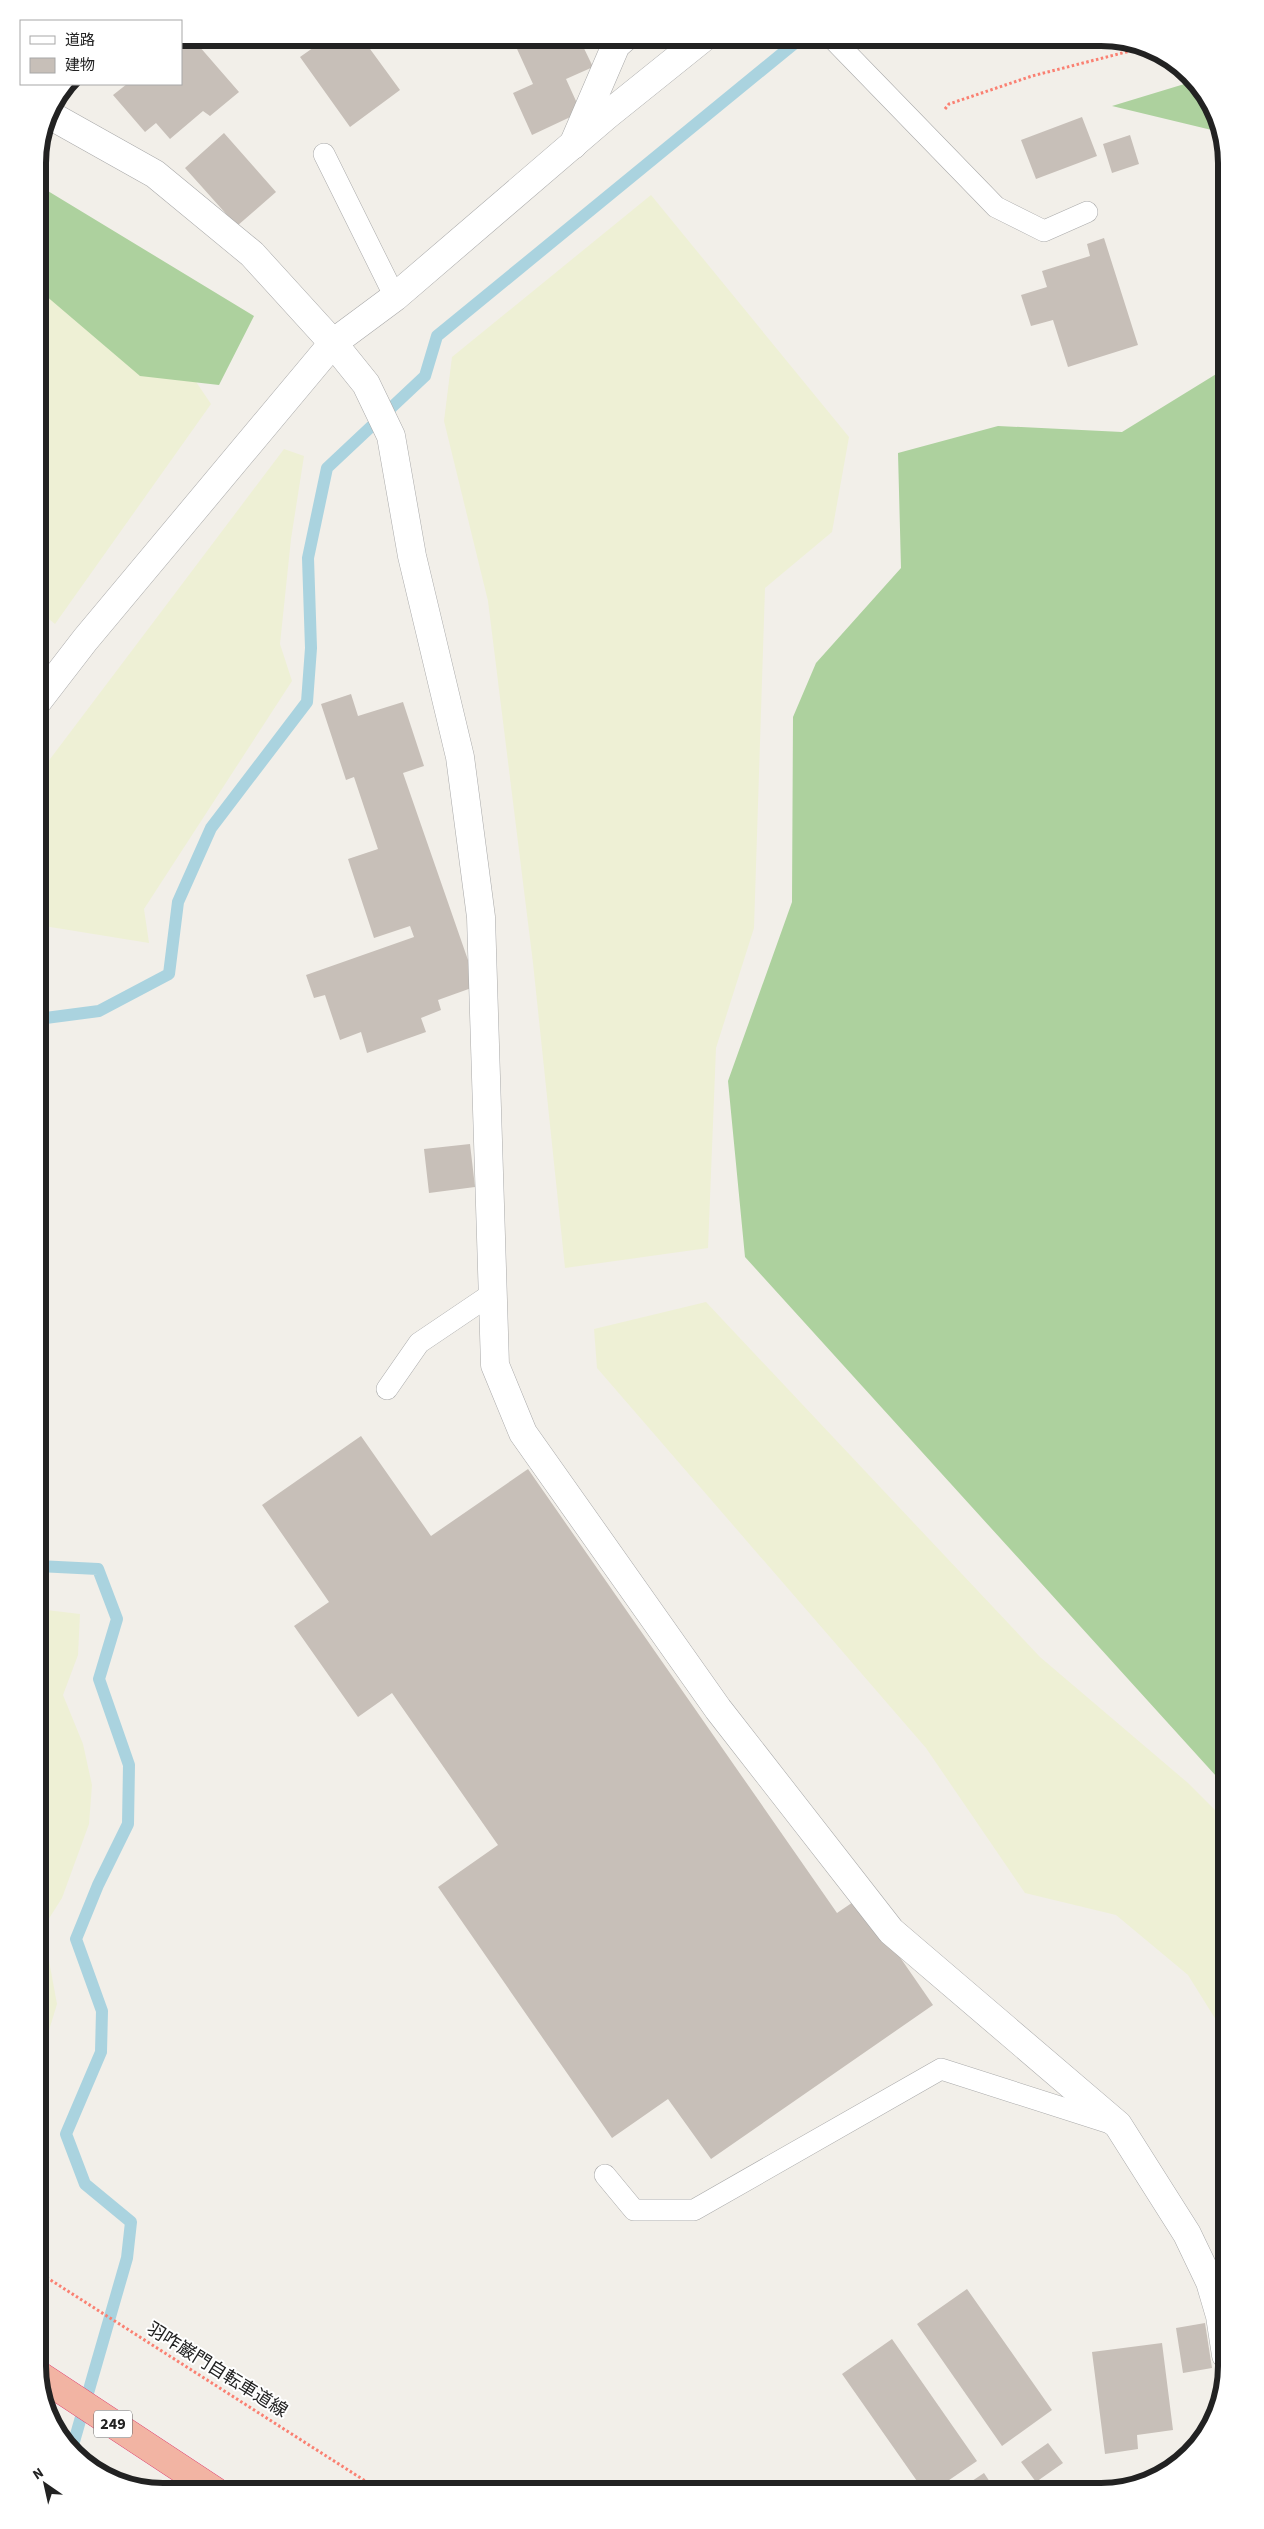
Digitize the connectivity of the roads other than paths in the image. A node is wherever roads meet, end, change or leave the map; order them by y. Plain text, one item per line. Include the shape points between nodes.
1 (615, 47) edge
2 (692, 47) edge
3 (841, 47) edge
4 (55, 118) edge
5 (573, 145) junction
6 (324, 154) dead end
7 (1087, 212) dead end
8 (395, 297) junction
9 (333, 343) junction
10 (47, 689) edge
11 (493, 1293) junction
12 (387, 1389) dead end
13 (1118, 2125) junction
14 (605, 2175) dead end
15 (1218, 2302) edge
16 (48, 2381) edge
17 (201, 2482) edge

1 - 5 street
2 - 5 street
3 - 7 lane via 996,207 1044,230
4 - 9 street via 155,174 252,254
5 - 8 street
6 - 8 lane
8 - 9 street
9 - 10 street via 84,640
9 - 11 street via 366,384 391,436 412,556 460,757 481,917
11 - 12 lane via 419,1343
11 - 13 street via 495,1365 523,1433 718,1709 891,1931
13 - 14 lane via 941,2069 694,2210 634,2210
13 - 15 street via 1187,2234
16 - 17 highway, 249

